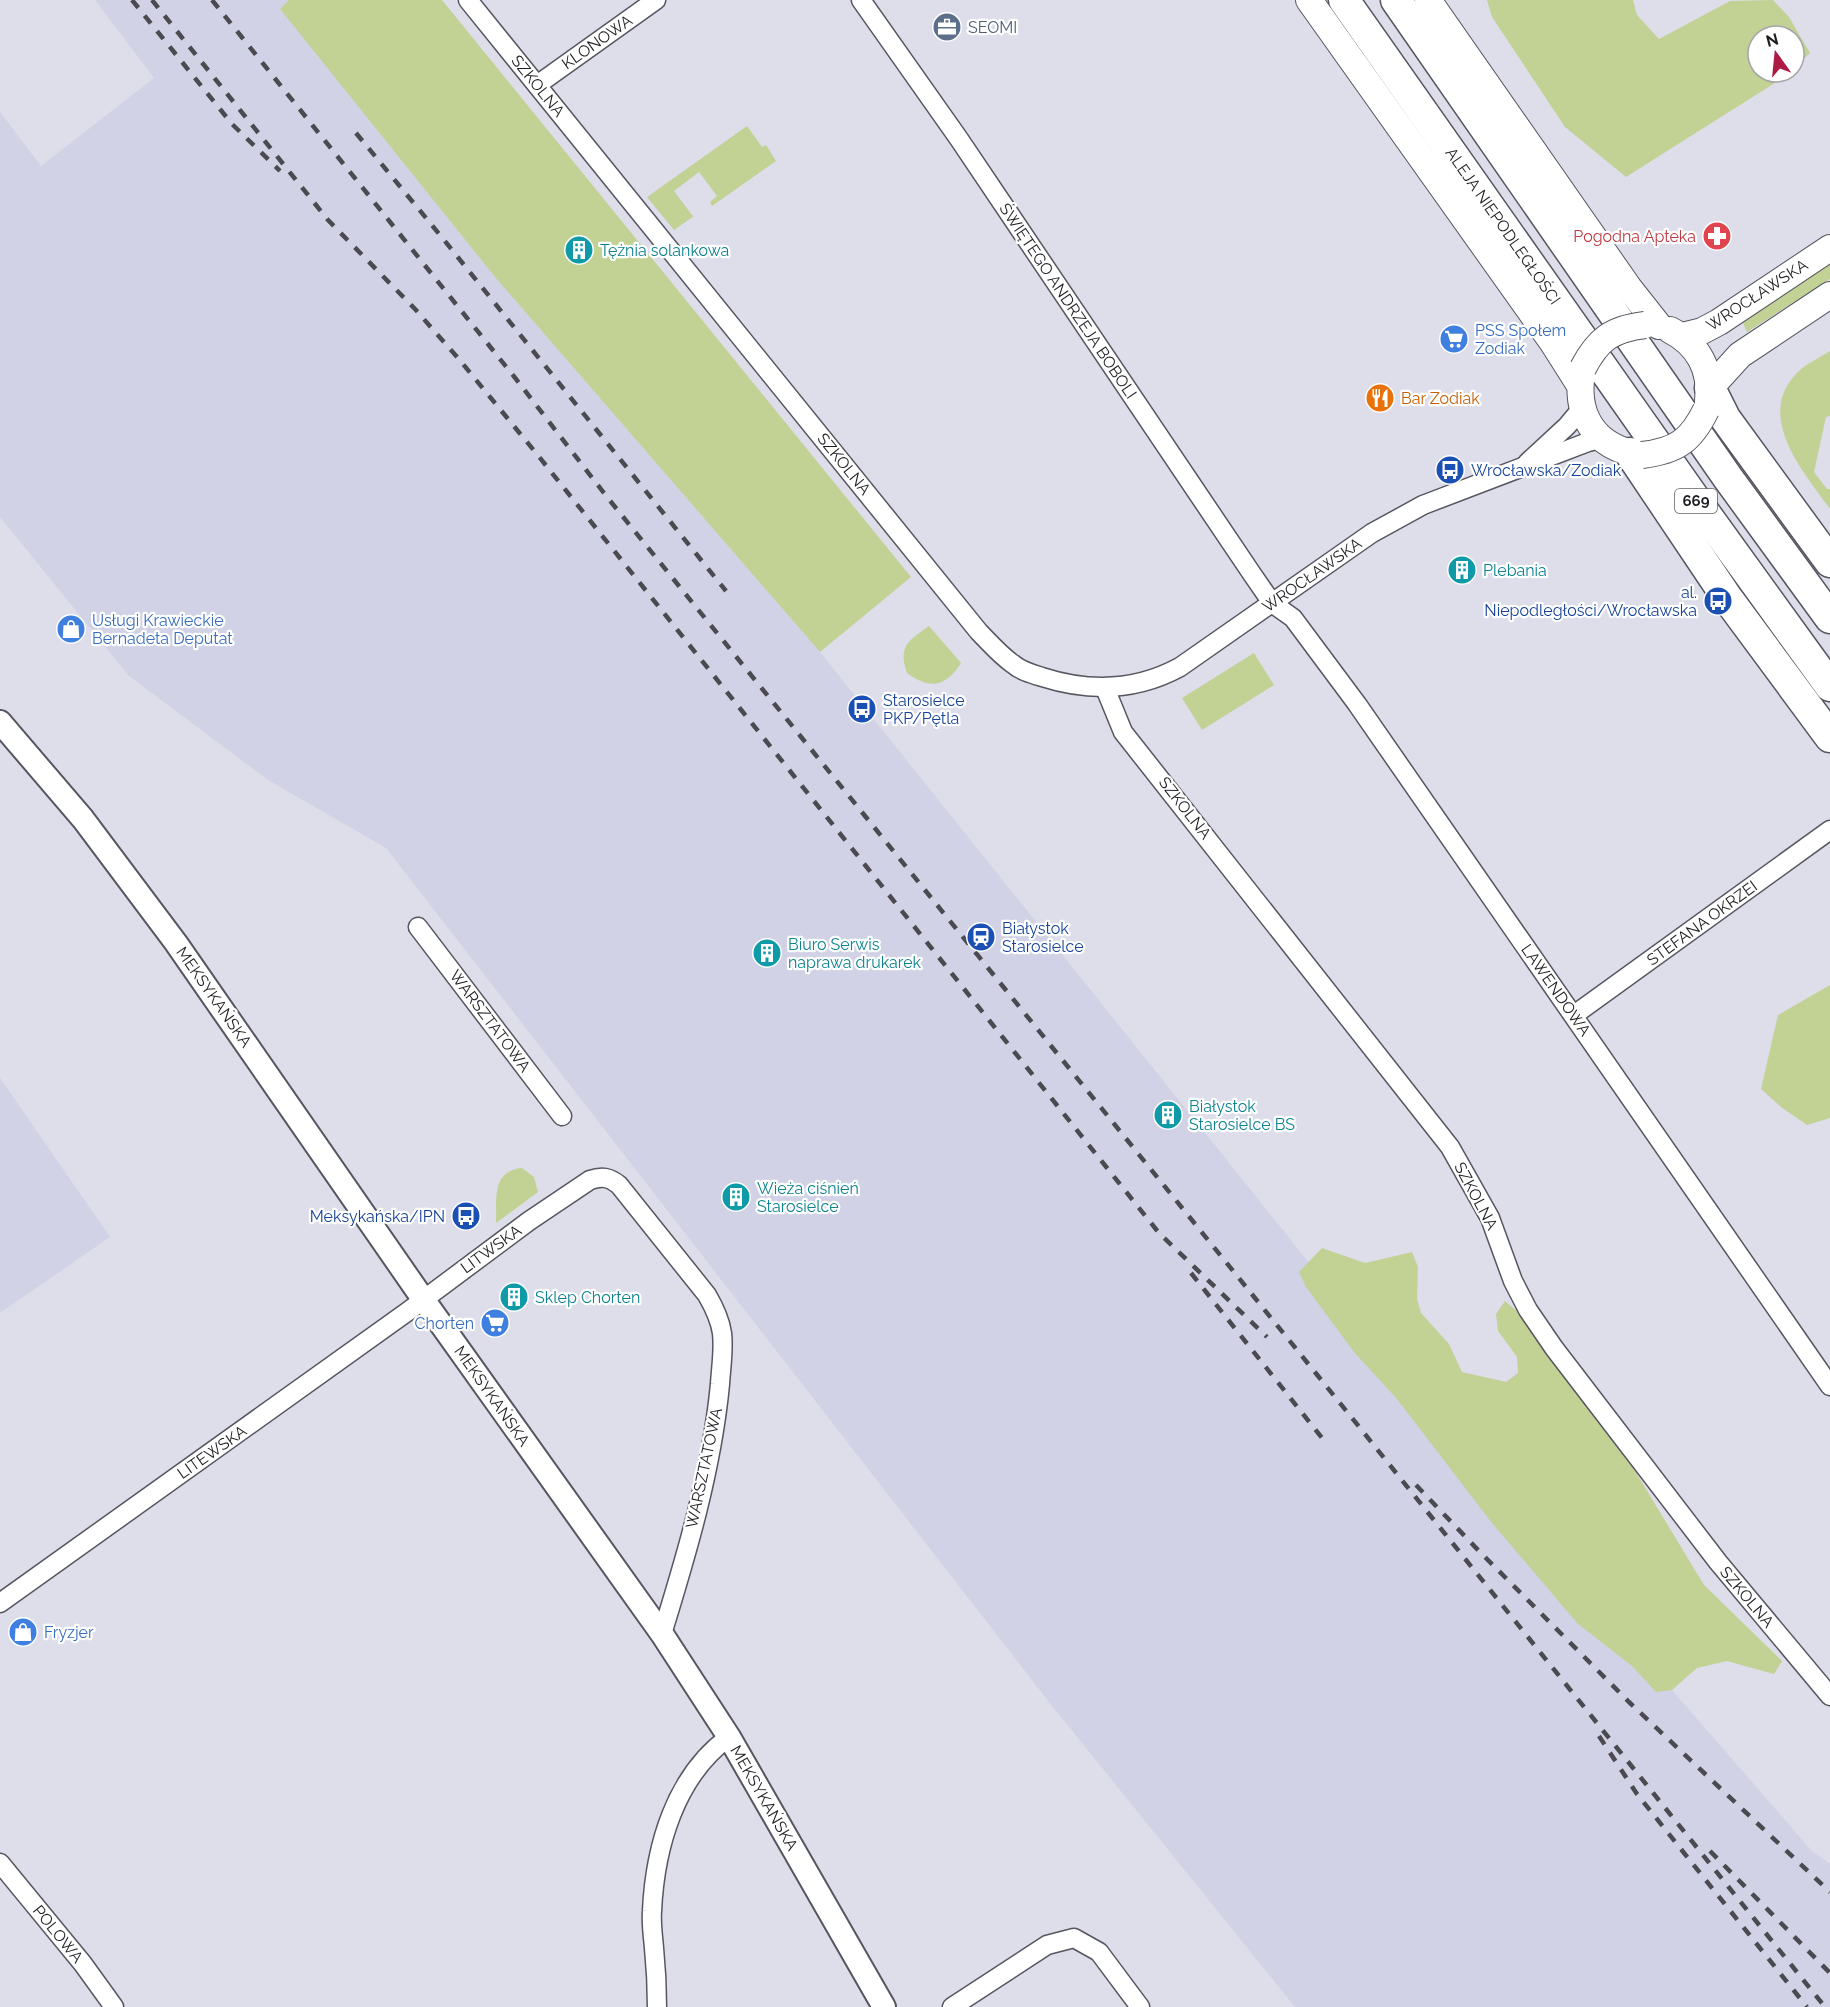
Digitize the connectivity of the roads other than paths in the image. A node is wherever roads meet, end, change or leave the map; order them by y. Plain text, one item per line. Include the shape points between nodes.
1 (468, 0) edge
2 (656, 0) edge
3 (861, 0) edge
4 (1309, 0) edge
5 (1344, 0) edge
6 (1395, 0) edge
7 (1428, 0) edge
8 (537, 85) junction
9 (1830, 248) edge
10 (1830, 295) edge
11 (1652, 326) junction
12 (1682, 336) junction
13 (1581, 387) junction
14 (1708, 399) junction
15 (1601, 439) junction
16 (1636, 454) junction
17 (1524, 466) junction
18 (1830, 562) edge
19 (1272, 603) junction
20 (1830, 618) edge
21 (1830, 686) edge
22 (1105, 688) junction
23 (0, 722) edge
24 (1830, 737) edge
25 (1830, 830) edge
26 (418, 927) dead end
27 (1574, 1015) junction
28 (561, 1116) dead end
29 (559, 1200) joint
30 (423, 1299) junction
31 (1830, 1386) edge
32 (0, 1603) edge
33 (662, 1634) junction
34 (1830, 1696) edge
35 (729, 1737) junction
36 (0, 1863) edge
37 (114, 2007) edge
38 (657, 2007) edge
39 (884, 2007) edge
40 (952, 2007) edge
41 (1140, 2007) edge

1 - 8 street, SZKOLNA
2 - 8 street, KLONOWA
3 - 19 street, ŚWIĘTEGO ANDRZEJA BOBOLI
4 - 13 main road
5 - 21 main road, ALEJA NIEPODLEGŁOŚCI / 669
6 - 20 main road, 669
7 - 11 main road
8 - 22 street, SZKOLNA via 979,633 1014,666 1066,685
9 - 12 main road, WROCŁAWSKA via 1719,322
10 - 14 main road via 1740,355
11 - 12 main road
11 - 13 main road, bridge via 1625,328 1607,337 1592,351
12 - 14 main road via 1702,359
13 - 15 main road via 1586,420
13 - 17 street, WROCŁAWSKA via 1567,426
14 - 16 main road, bridge via 1697,429 1682,443 1663,452
14 - 18 main road
15 - 16 main road
15 - 17 street, WROCŁAWSKA
16 - 24 main road via 1728,599
17 - 19 street, WROCŁAWSKA via 1399,518
19 - 22 street, WROCŁAWSKA via 1180,668 1138,684
19 - 27 street, LAWENDOWA via 1293,618 1357,704
22 - 34 street, SZKOLNA via 1124,732 1450,1147 1490,1218 1528,1310 1554,1348 1718,1562
23 - 30 street, MEKSYKAŃSKA via 83,819 176,943
25 - 27 street, STEFANA OKRZEI
26 - 28 street, WARSZTATOWA
27 - 31 street, LAWENDOWA
29 - 30 street, LITWSKA
29 - 33 street, WARSZTATOWA via 599,1177 619,1185 707,1295 722,1333 717,1420 684,1563
30 - 32 street, LITEWSKA
30 - 33 street, MEKSYKAŃSKA
33 - 35 street, MEKSYKAŃSKA
35 - 38 street via 699,1765 672,1809 658,1858 652,1913
35 - 39 street, MEKSYKAŃSKA
36 - 37 street, POLOWA
40 - 41 street via 1047,1945 1074,1938 1099,1952

